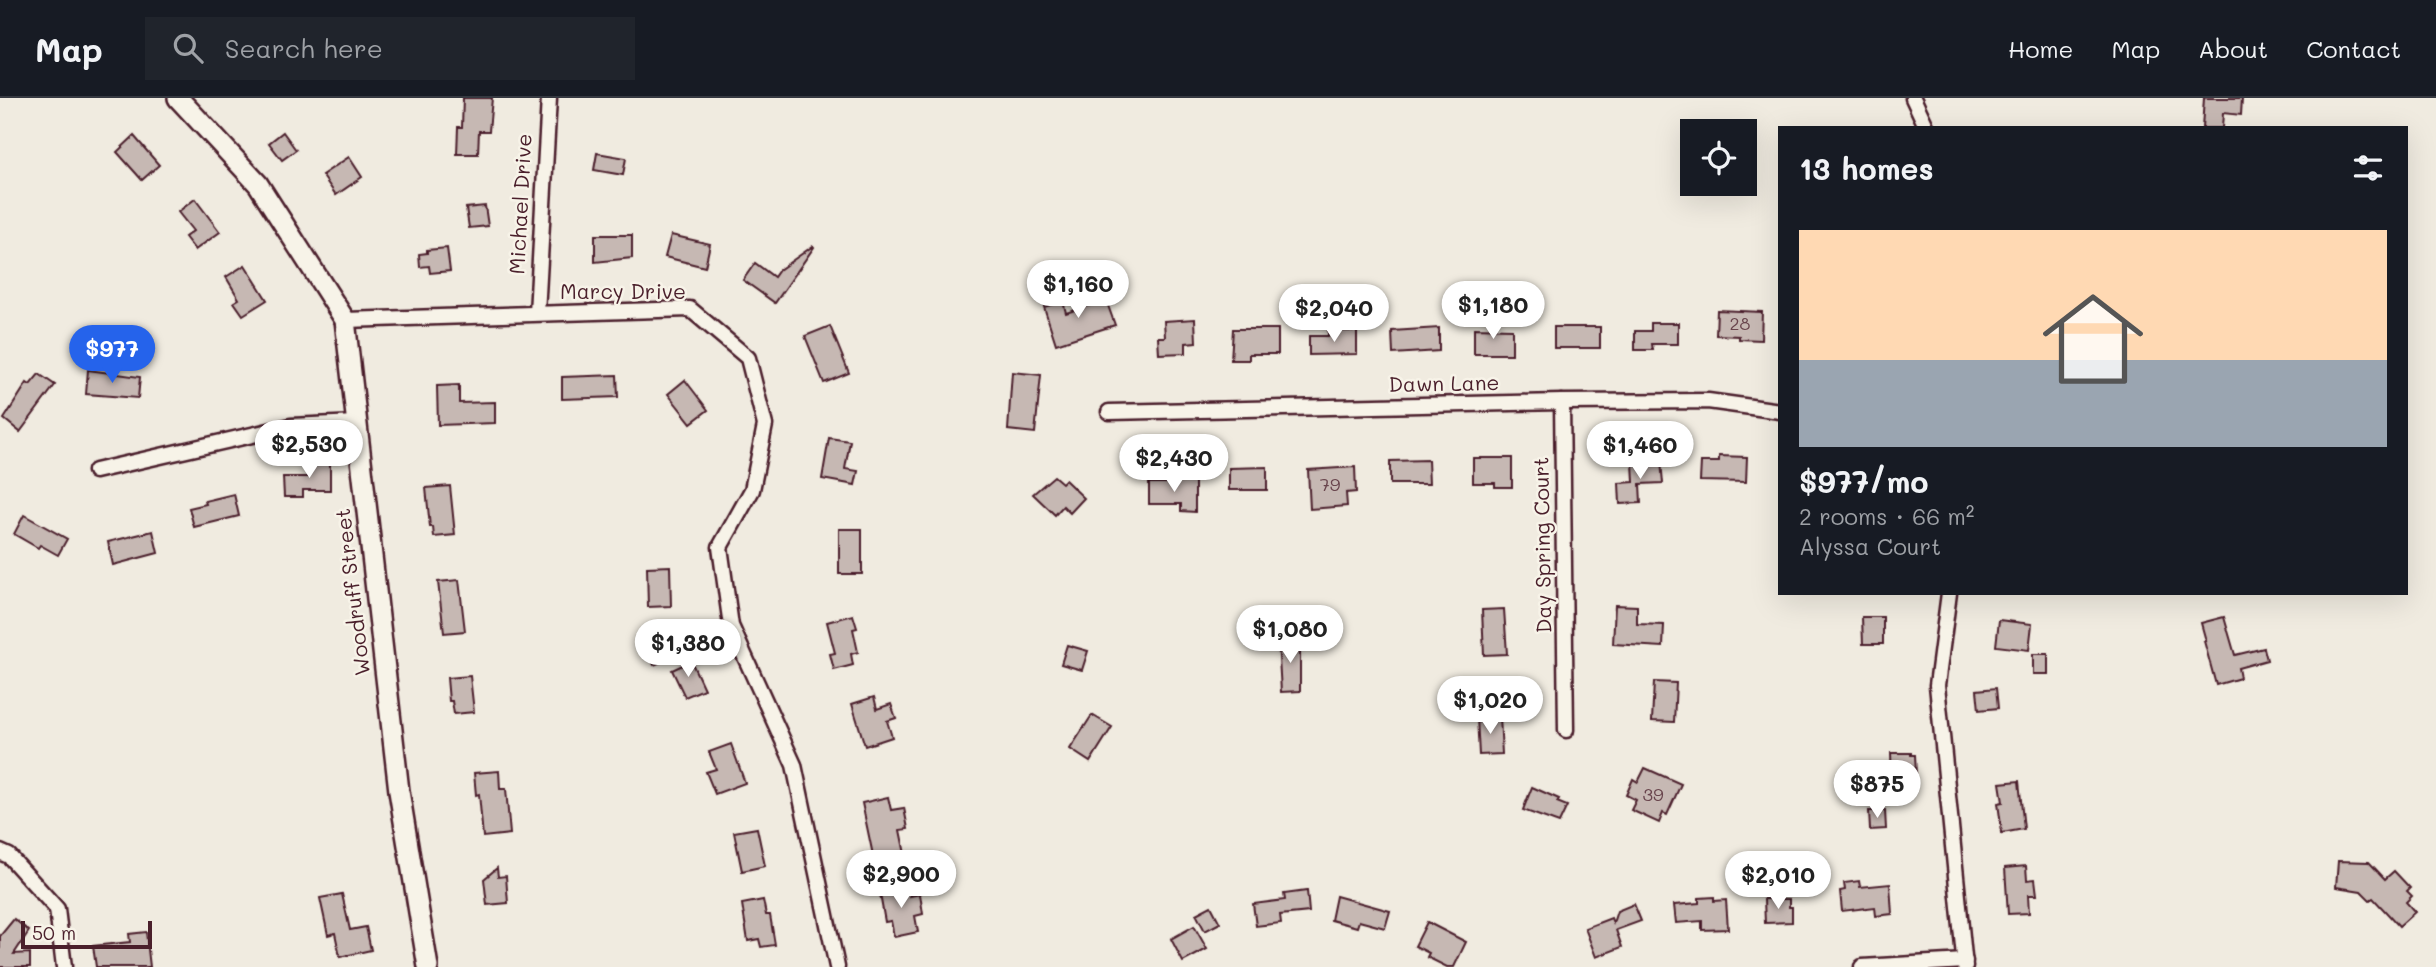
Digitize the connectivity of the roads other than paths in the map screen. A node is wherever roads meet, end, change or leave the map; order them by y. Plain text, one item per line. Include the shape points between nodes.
1 (178, 98) edge
2 (548, 98) edge
3 (1913, 98) edge
4 (1926, 126) edge
5 (537, 313) junction
6 (345, 320) junction
7 (1562, 402) junction
8 (1778, 411) edge
9 (1109, 412) dead end
10 (357, 423) junction
11 (95, 471) dead end
12 (1949, 595) edge
13 (1566, 730) dead end
14 (0, 852) edge
15 (1965, 964) edge
16 (64, 967) edge
17 (428, 967) edge
18 (837, 967) edge
19 (1862, 967) edge

1 - 6 street, Woodruff Street via 258,184
2 - 5 street, Michael Drive
3 - 4 street
5 - 6 street, Marcy Drive
5 - 18 street, Marcy Drive via 690,309 748,358 765,425 752,491 720,547 731,626 794,765
6 - 10 street, Woodruff Street
7 - 8 street, Dawn Lane via 1708,401
7 - 9 street, Dawn Lane
7 - 13 street, Day Spring Court
10 - 11 street via 291,426
10 - 17 street, Woodruff Street via 399,791
12 - 15 street via 1937,685
14 - 16 street via 9,856 57,909
15 - 19 street

